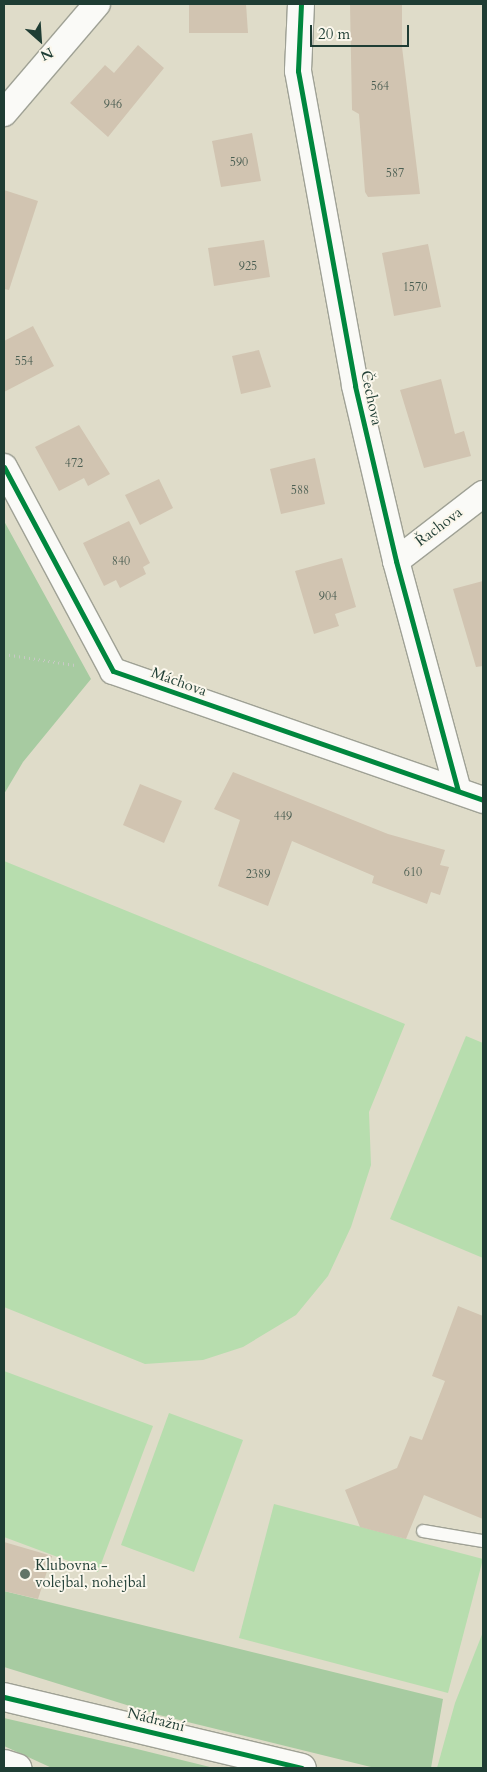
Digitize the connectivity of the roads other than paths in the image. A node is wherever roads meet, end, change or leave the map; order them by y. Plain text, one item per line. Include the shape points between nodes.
1 (97, 4) edge
2 (301, 4) edge
3 (4, 113) edge
4 (4, 467) edge
5 (483, 494) edge
6 (396, 561) junction
7 (458, 790) junction
8 (483, 800) edge
9 (422, 1531) dead end
10 (483, 1541) edge
11 (4, 1697) edge
12 (4, 1764) edge
13 (17, 1768) edge
14 (302, 1768) edge

1 - 3 street
2 - 6 street, Čechova via 298,71 355,386
4 - 7 street, Máchova via 113,671
5 - 6 street, Řachova
6 - 7 street, Čechova
7 - 8 street, Máchova
9 - 10 lane
11 - 14 street, Nádražní
12 - 13 street

